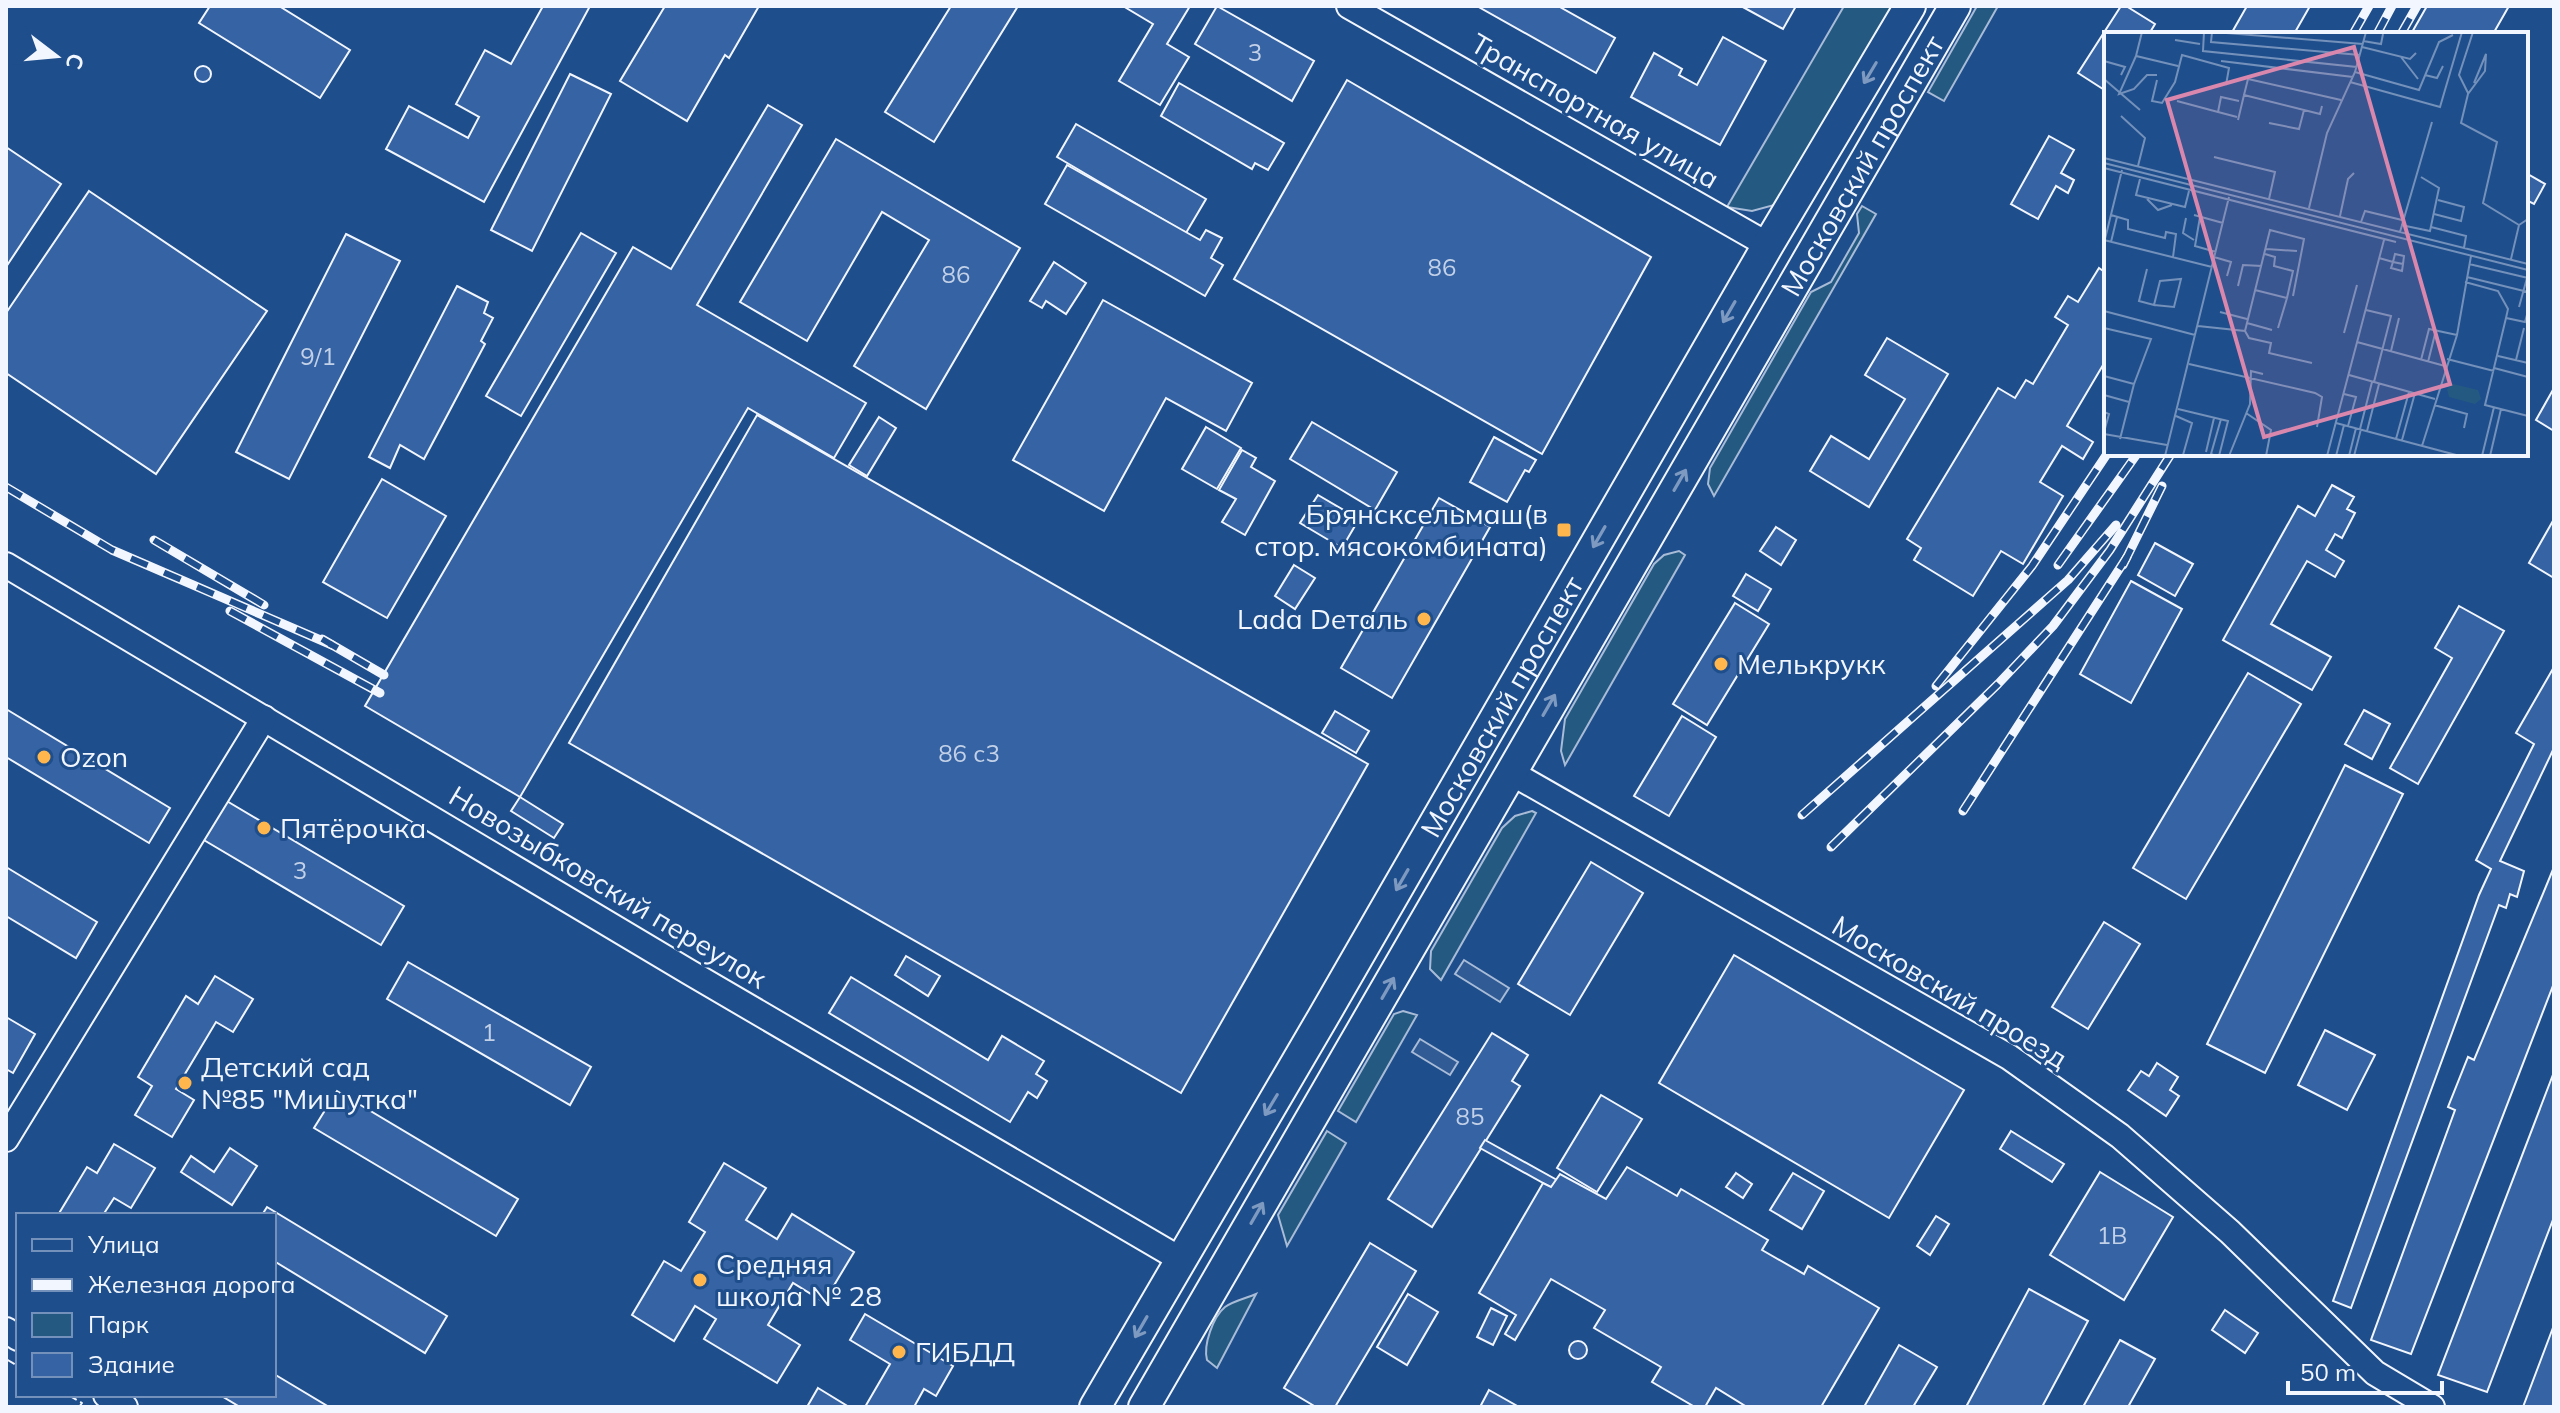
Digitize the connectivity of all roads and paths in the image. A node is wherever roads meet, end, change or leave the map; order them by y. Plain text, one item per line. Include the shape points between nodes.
1 (1349, 6) edge
2 (1910, 6) edge
3 (1955, 6) edge
4 (1768, 245) junction
5 (1805, 266) junction
6 (6, 565) edge
7 (264, 718) junction
8 (1510, 772) junction
9 (6, 1139) edge
10 (1180, 1259) junction
11 (1218, 1280) junction
12 (1095, 1407) edge
13 (1144, 1407) edge
14 (2432, 1407) edge

1 - 4 street, Транспортная улица
2 -> 4 main road, Московский проспект
3 - 5 main road, Московский проспект
4 - 5 main road
4 -> 10 main road, Московский проспект
8 -> 5 main road, Московский проспект
6 - 7 street, Новозыбковский переулок
7 - 9 street
7 - 10 street, Новозыбковский переулок
11 -> 8 main road, Московский проспект
8 - 14 street, Московский проезд via 2009,1057 2120,1136 2230,1232 2375,1373
10 - 11 main road
10 -> 12 main road, Московский проспект
11 - 13 main road, Московский проспект

